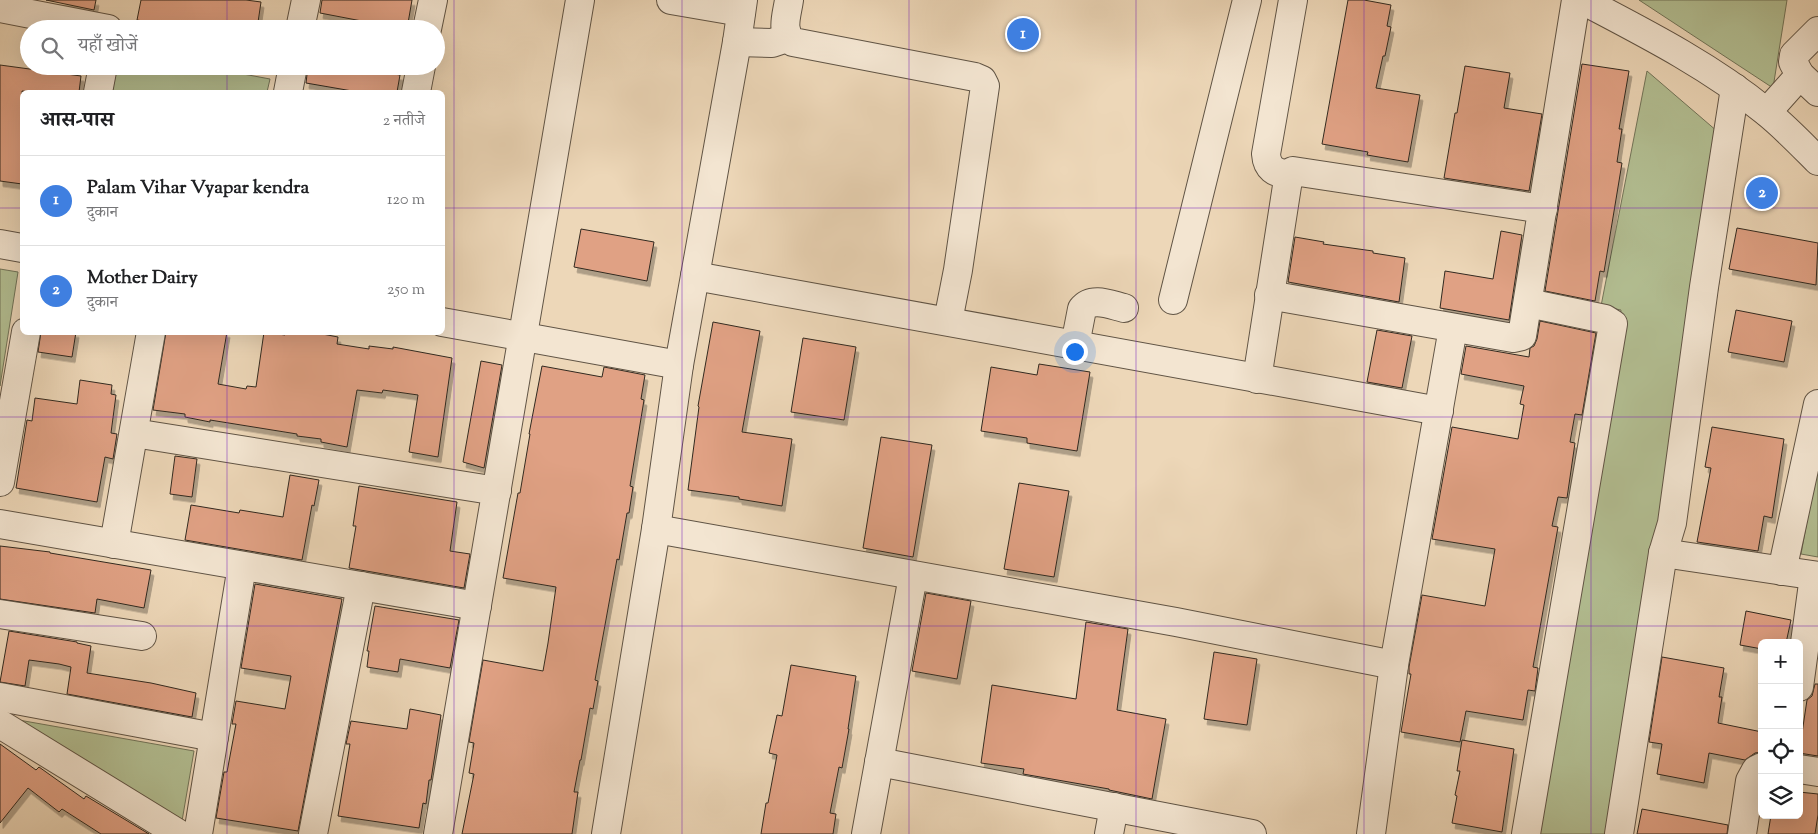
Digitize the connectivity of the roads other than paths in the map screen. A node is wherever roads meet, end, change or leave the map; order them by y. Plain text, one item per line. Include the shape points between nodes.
1 (306, 0) edge
2 (432, 0) edge
3 (580, 0) edge
4 (671, 0) edge
5 (789, 0) edge
6 (1247, 0) edge
7 (1293, 0) edge
8 (1576, 0) edge
9 (1582, 0) edge
10 (742, 6) edge
11 (0, 8) edge
12 (62, 20) edge
13 (302, 20) edge
14 (429, 20) edge
15 (1818, 31) edge
16 (787, 38) junction
17 (737, 42) junction
18 (101, 75) edge
19 (291, 75) edge
20 (419, 75) edge
21 (1809, 84) edge
22 (1735, 88) junction
23 (98, 90) edge
24 (288, 90) edge
25 (416, 90) edge
26 (1767, 112) junction
27 (1818, 161) edge
28 (1288, 176) junction
29 (1543, 209) junction
30 (0, 244) edge
31 (20, 248) edge
32 (695, 276) junction
33 (1269, 295) junction
34 (1173, 300) dead end
35 (1528, 303) junction
36 (1124, 308) dead end
37 (948, 321) junction
38 (445, 323) edge
39 (1454, 328) junction
40 (25, 335) edge
41 (150, 335) edge
42 (523, 336) junction
43 (1074, 345) junction
44 (679, 365) junction
45 (1257, 379) junction
46 (1818, 404) edge
47 (7, 408) edge
48 (1439, 411) junction
49 (134, 433) junction
50 (0, 482) edge
51 (497, 490) junction
52 (0, 524) edge
53 (656, 529) junction
54 (114, 544) junction
55 (1663, 552) junction
56 (242, 566) junction
57 (1782, 571) junction
58 (913, 576) junction
59 (1816, 576) edge
60 (361, 586) junction
61 (477, 606) junction
62 (0, 614) edge
63 (142, 636) dead end
64 (1394, 665) junction
65 (1799, 684) edge
66 (0, 697) edge
67 (0, 724) edge
68 (214, 737) junction
69 (879, 762) junction
70 (1758, 769) edge
71 (1803, 770) edge
72 (1818, 772) edge
73 (1114, 807) junction
74 (180, 834) edge
75 (198, 834) edge
76 (313, 834) edge
77 (438, 834) edge
78 (606, 834) edge
79 (866, 834) edge
80 (1109, 834) edge
81 (1252, 834) edge
82 (1371, 834) edge
83 (1526, 834) edge
84 (1619, 834) edge
85 (1742, 834) edge

1 - 13 street
2 - 14 street
3 - 42 street
4 - 10 street
5 - 16 street
6 - 34 street
7 - 28 street via 1266,154 1266,161 1273,172
8 - 29 street
9 - 22 street via 1668,45
10 - 17 street
11 - 12 street
15 - 21 street via 1794,55 1792,62
16 - 17 street via 772,43
16 - 37 street via 792,42 982,80 984,95
17 - 32 street
18 - 23 street
19 - 24 street
20 - 25 street
21 - 26 street
22 - 26 street
22 - 55 street via 1672,523
26 - 27 street
28 - 29 street via 1293,171
28 - 33 street
29 - 35 street
30 - 31 street
32 - 37 street
32 - 44 street
33 - 39 street
33 - 45 street
35 - 39 street via 1522,336 1518,338
35 - 83 street via 1605,319 1613,324
36 - 43 street via 1094,302 1086,305 1082,309
37 - 43 street
38 - 42 street
39 - 48 street
40 - 47 street
41 - 49 street
42 - 44 street
42 - 51 street
43 - 45 street
44 - 53 street
45 - 48 street
46 - 57 street
47 - 50 street
48 - 64 street
49 - 51 street
49 - 54 street
51 - 61 street
52 - 54 street
53 - 58 street
53 - 78 street
54 - 56 street
55 - 57 street
55 - 84 street
56 - 60 street
56 - 68 street
57 - 59 street
58 - 64 street via 1176,622
58 - 69 street
59 - 65 street
60 - 61 street
60 - 76 street
61 - 77 street
62 - 63 street
64 - 82 street
66 - 68 street
67 - 74 street
68 - 75 street
69 - 73 street
69 - 79 street
70 - 85 street via 1750,781
71 - 72 street
73 - 80 street
73 - 81 street

